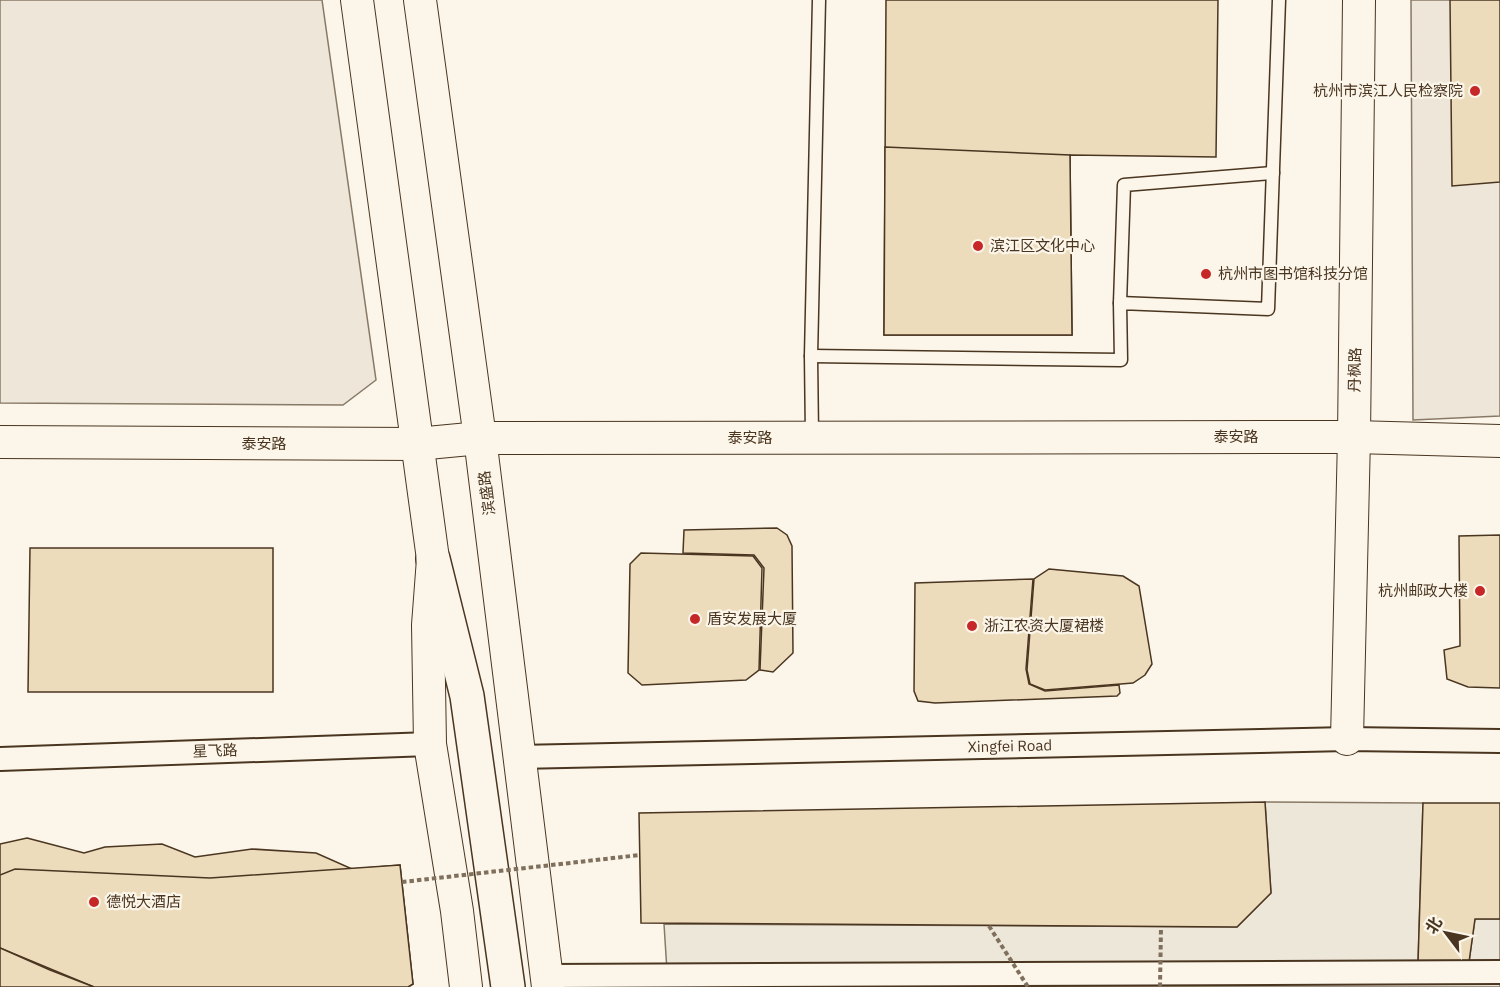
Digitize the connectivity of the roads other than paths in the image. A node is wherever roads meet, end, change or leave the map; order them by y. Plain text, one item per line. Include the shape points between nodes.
1 (357, 0) edge
2 (420, 0) edge
3 (819, 0) edge
4 (1279, 0) edge
5 (1359, 0) edge
6 (1273, 173) junction
7 (1120, 303) junction
8 (811, 356) junction
9 (812, 437) junction
10 (1354, 437) junction
11 (480, 438) junction
12 (1500, 441) edge
13 (0, 442) edge
14 (417, 444) junction
15 (433, 559) junction
16 (1347, 740) junction
17 (1500, 741) edge
18 (430, 744) junction
19 (518, 757) junction
20 (0, 759) edge
21 (1500, 972) edge
22 (547, 982) edge
23 (466, 987) edge
24 (508, 987) edge

1 - 14 street
2 - 11 street, 滨盛路
3 - 8 lane
4 - 6 lane
5 - 10 street, 丹枫路
6 - 7 lane via 1124,185
6 - 7 lane via 1268,309
7 - 8 lane via 1121,360
8 - 9 lane
9 - 10 street, 泰安路
9 - 11 street, 泰安路
10 - 12 street, 泰安路
10 - 16 street, 丹枫路
11 - 14 street, 泰安路
11 - 19 street, 滨盛路
13 - 14 street, 泰安路
14 - 15 street
15 - 18 street via 428,625
15 - 24 highway via 467,696
16 - 17 street, Xingfei Road
16 - 19 street, Xingfei Road
18 - 20 street, 星飞路
18 - 23 street
19 - 22 street, 滨盛路
21 - 22 street

